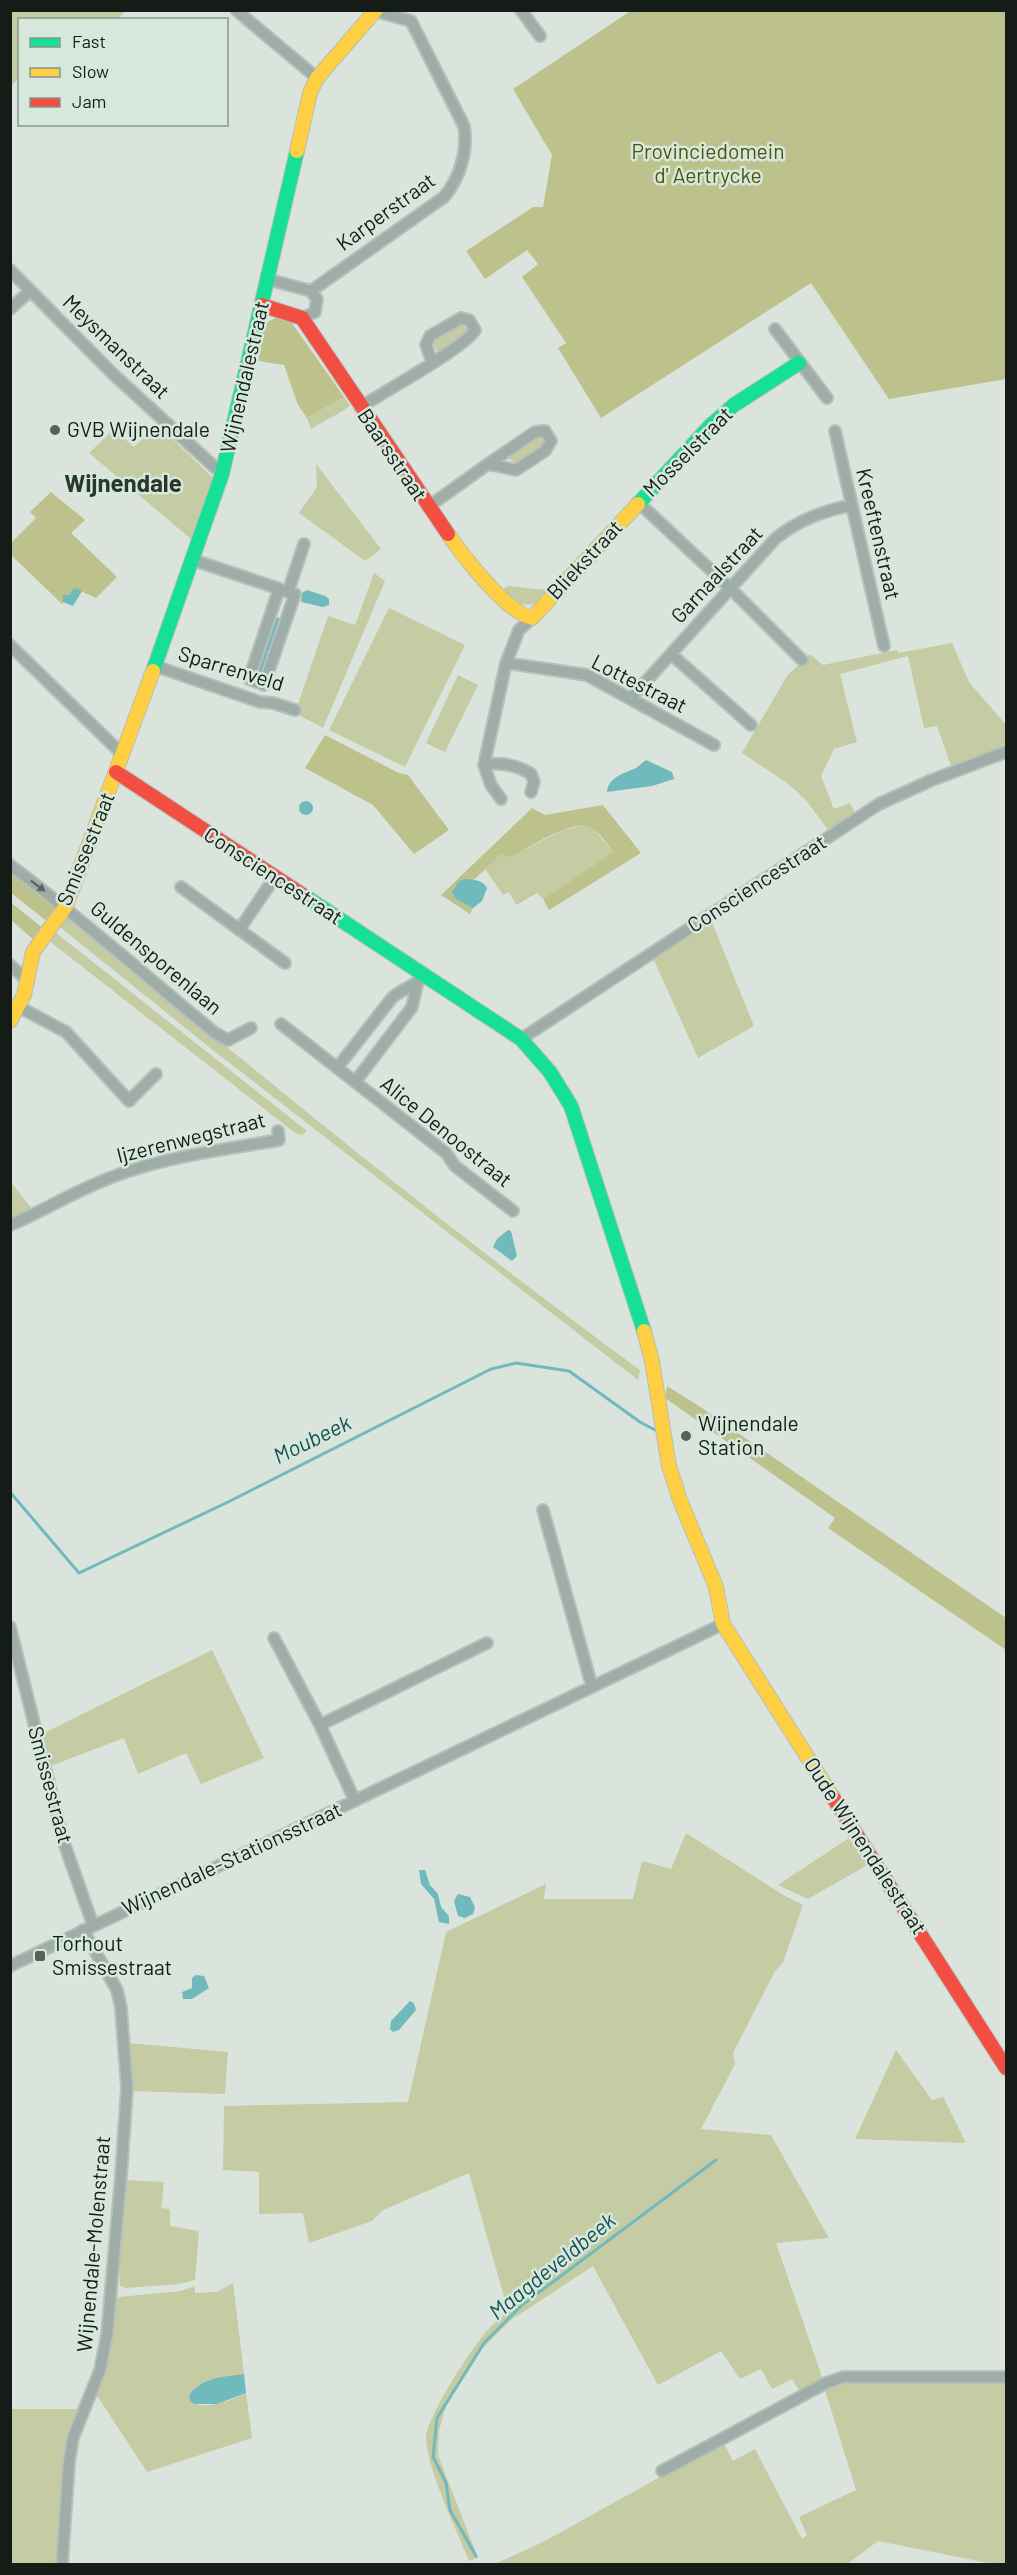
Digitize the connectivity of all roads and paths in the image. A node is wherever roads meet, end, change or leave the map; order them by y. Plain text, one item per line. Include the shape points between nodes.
1 (236, 10) edge
2 (521, 10) edge
3 (376, 11) edge
4 (540, 36) dead end
5 (317, 78) junction
6 (10, 270) edge
7 (267, 279) junction
8 (30, 291) junction
9 (311, 291) junction
10 (261, 305) junction
11 (10, 309) edge
12 (302, 318) junction
13 (776, 329) dead end
14 (432, 362) junction
15 (798, 363) junction
16 (827, 398) dead end
17 (360, 407) junction
18 (835, 431) dead end
19 (488, 464) junction
20 (222, 474) junction
21 (638, 502) junction
22 (852, 505) junction
23 (428, 507) junction
24 (304, 544) dead end
25 (193, 560) junction
26 (730, 588) junction
27 (284, 590) junction
28 (526, 617) junction
29 (10, 645) edge
30 (884, 646) dead end
31 (671, 654) junction
32 (802, 660) dead end
33 (506, 663) junction
34 (155, 666) junction
35 (630, 699) junction
36 (295, 710) dead end
37 (751, 725) dead end
38 (714, 745) dead end
39 (1006, 752) edge
40 (123, 755) junction
41 (484, 765) junction
42 (116, 772) junction
43 (531, 792) dead end
44 (501, 799) dead end
45 (10, 865) edge
46 (275, 878) junction
47 (181, 887) dead end
48 (65, 908) junction
49 (239, 930) junction
50 (285, 963) dead end
51 (10, 965) edge
52 (421, 980) junction
53 (28, 981) junction
54 (19, 1007) junction
55 (10, 1021) edge
56 (281, 1024) dead end
57 (251, 1028) dead end
58 (521, 1039) junction
59 (337, 1068) junction
60 (156, 1074) dead end
61 (355, 1082) junction
62 (278, 1131) dead end
63 (513, 1211) dead end
64 (10, 1225) edge
65 (543, 1510) dead end
66 (723, 1624) junction
67 (10, 1627) edge
68 (274, 1638) dead end
69 (13, 1643) edge
70 (487, 1643) dead end
71 (592, 1687) junction
72 (320, 1725) junction
73 (356, 1801) junction
74 (88, 1928) junction
75 (10, 1966) edge
76 (1006, 2068) edge
77 (1006, 2377) edge
78 (662, 2470) dead end
79 (62, 2565) edge

1 - 5 street
2 - 4 street
3 - 5 street, Wijnendalestraat
3 - 9 street, Karperstraat via 411,21 466,135 459,175 444,197
5 - 7 street, Wijnendalestraat via 310,93
6 - 8 street, Meysmanstraat
7 - 9 street
7 - 10 street, Wijnendalestraat
8 - 11 street
8 - 20 street, Meysmanstraat
9 - 12 street via 316,299 315,312
10 - 12 street
10 - 20 street, Wijnendalestraat
12 - 17 street, Baarsstraat
13 - 15 street
14 - 14 street via 472,337 475,330 469,320 461,318 430,336 426,345
14 - 17 street
15 - 16 street
15 - 21 street, Mosselstraat via 734,405
17 - 23 street, Baarsstraat
18 - 22 street, Kreeftenstraat
19 - 19 street via 516,470 545,451 551,441 545,431 535,432
19 - 23 street
20 - 25 street, Wijnendalestraat
21 - 26 street
21 - 28 street, Bliekstraat
22 - 26 street, Garnaalstraat via 811,516 792,526
22 - 30 street, Kreeftenstraat
23 - 28 street, Baarsstraat via 484,580
24 - 27 street, Sparrenveld
25 - 27 street
25 - 34 street, Wijnendalestraat
26 - 31 street, Garnaalstraat
26 - 32 street
27 - 27 street, Sparrenveld via 295,594 264,685 249,679
28 - 33 street, Bliekstraat
29 - 40 street
31 - 35 street, Garnaalstraat
31 - 37 street
33 - 35 street, Lottestraat via 587,675
33 - 41 street, Bliekstraat
34 - 36 street, Sparrenveld
34 - 40 street, Wijnendalestraat
35 - 38 street, Lottestraat
39 - 58 street, Consciencestraat via 879,804
40 - 42 street, Smissestraat
41 - 43 street via 521,768 531,774
41 - 44 street
42 - 46 street, Consciencestraat
42 - 48 street, Smissestraat
45 -> 48 street, Guldensporenlaan
46 - 49 street
46 - 52 street, Consciencestraat
47 - 49 street
48 - 53 street, Smissestraat via 33,952
48 - 57 street, Guldensporenlaan via 215,1033 228,1040
49 - 50 street
51 - 53 street
52 - 58 street, Consciencestraat
52 - 59 street via 392,998
52 - 61 street, Alice Denoostraat via 412,1007
53 - 54 street, Smissestraat
54 - 55 street, Smissestraat
54 - 60 street via 66,1032 129,1101
56 - 59 street, Alice Denoostraat
58 - 66 street, Consciencestraat via 549,1072 571,1107 648,1345 674,1483 721,1603
59 - 61 street, Alice Denoostraat
61 - 63 street, Alice Denoostraat
62 - 64 street, Ijzerenwegstraat via 279,1140 165,1161 121,1175
65 - 71 street
66 - 71 street, Wijnendale-Stationsstraat
66 - 76 street, Oude Wijnendalestraat
67 - 69 street, Smissestraat
68 - 72 street, Wijnendale-Stationsstraat
69 - 74 street, Smissestraat
70 - 72 street
71 - 73 street, Wijnendale-Stationsstraat
72 - 73 street, Wijnendale-Stationsstraat
73 - 74 street, Wijnendale-Stationsstraat
74 - 75 street, Wijnendale-Stationsstraat
74 - 79 street, Wijnendale-Molenstraat via 117,1990 127,2088 107,2335 100,2370 69,2462
77 - 78 street via 843,2377

